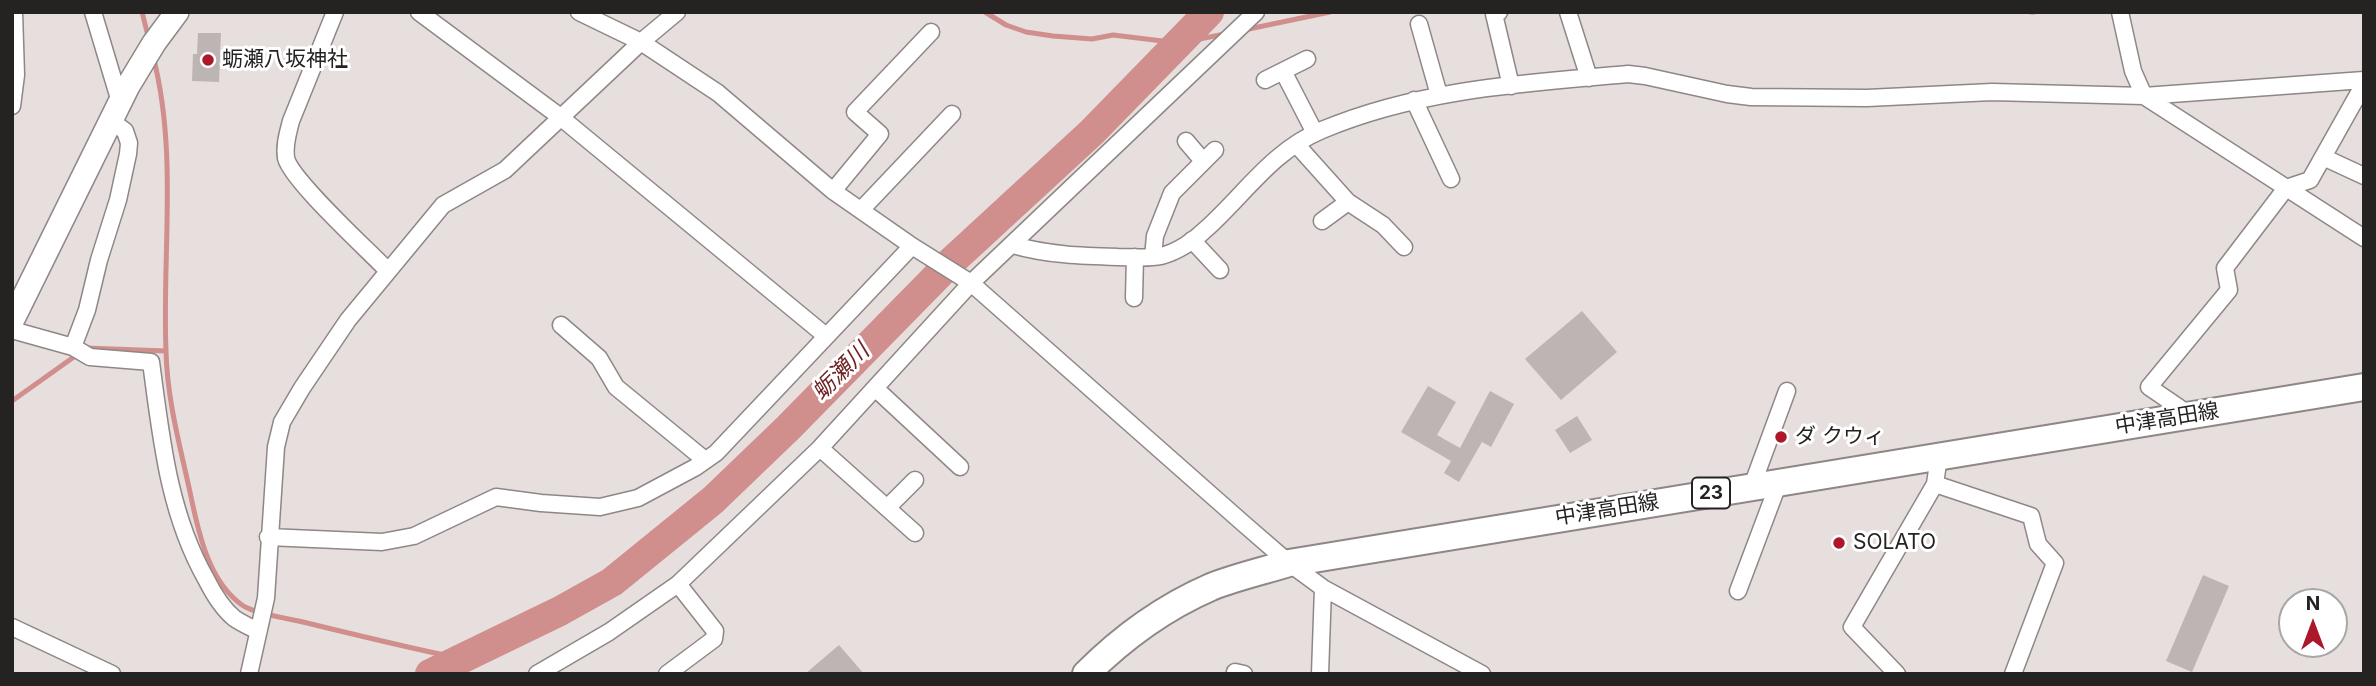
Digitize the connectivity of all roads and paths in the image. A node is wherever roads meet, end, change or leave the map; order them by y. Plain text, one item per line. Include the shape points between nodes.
1 (14, 12) edge
2 (93, 12) edge
3 (177, 12) edge
4 (335, 12) edge
5 (419, 12) edge
6 (579, 12) edge
7 (677, 12) edge
8 (1256, 12) edge
9 (1499, 12) edge
10 (1568, 12) edge
11 (2120, 12) edge
12 (1419, 24) dead end
13 (930, 32) dead end
14 (640, 42) junction
15 (1307, 59) dead end
16 (1283, 71) junction
17 (1589, 78) junction
18 (1265, 80) dead end
19 (2364, 82) edge
20 (1511, 86) junction
21 (1438, 95) junction
22 (2144, 96) junction
23 (1414, 100) junction
24 (12, 107) edge
25 (115, 111) junction
26 (952, 114) dead end
27 (559, 116) junction
28 (1315, 134) junction
29 (1186, 141) dead end
30 (1296, 144) junction
31 (1215, 150) dead end
32 (2323, 157) junction
33 (1203, 162) junction
34 (2364, 176) edge
35 (1451, 179) dead end
36 (2286, 188) junction
37 (833, 191) junction
38 (1348, 202) junction
39 (861, 211) junction
40 (1322, 221) dead end
41 (2364, 238) edge
42 (1192, 240) junction
43 (1013, 245) junction
44 (1404, 247) dead end
45 (916, 248) junction
46 (1135, 257) junction
47 (1153, 257) junction
48 (1220, 270) dead end
49 (388, 271) junction
50 (968, 281) junction
51 (1134, 298) dead end
52 (12, 321) edge
53 (561, 325) dead end
54 (12, 330) edge
55 (826, 336) junction
56 (73, 347) junction
57 (2364, 387) edge
58 (874, 388) junction
59 (1787, 391) dead end
60 (2190, 415) junction
61 (820, 448) junction
62 (1939, 456) junction
63 (705, 460) junction
64 (960, 467) dead end
65 (915, 480) dead end
66 (1779, 482) junction
67 (1935, 484) junction
68 (1752, 486) junction
69 (887, 508) junction
70 (915, 533) dead end
71 (268, 537) junction
72 (1289, 563) junction
73 (678, 584) junction
74 (1323, 588) junction
75 (1738, 591) dead end
76 (12, 627) edge
77 (259, 627) junction
78 (546, 672) edge
79 (111, 674) edge
80 (249, 674) edge
81 (667, 674) edge
82 (1086, 674) edge
83 (1320, 674) edge
84 (1482, 674) edge
85 (1897, 674) edge
86 (2013, 674) edge

1 - 24 street
2 - 25 street
3 - 25 street
4 - 49 street via 291,121 286,155 296,177
5 - 27 street
6 - 14 street
7 - 14 street
8 - 43 street
9 - 20 street via 1494,14
10 - 17 street
11 - 22 street via 2133,71
12 - 21 street
13 - 37 street via 855,112 880,134
14 - 27 street
14 - 37 street via 718,93
15 - 16 street
16 - 18 street
16 - 28 street
17 - 20 street
17 - 22 street via 1629,74 1751,97 1992,92
19 - 22 street
19 - 32 street
20 - 21 street
21 - 23 street
22 - 36 street
23 - 28 street
23 - 35 street
25 - 52 street
25 - 56 street via 129,143 128,155
26 - 39 street
27 - 49 street via 505,170 443,205
27 - 55 street
28 - 30 street
29 - 33 street
30 - 38 street
30 - 42 street via 1270,163
31 - 33 street
32 - 34 street
32 - 36 street via 2310,180
33 - 47 street via 1172,192 1155,236
36 - 41 street
36 - 60 street via 2225,268 2230,290 2149,387
37 - 39 street
38 - 40 street
38 - 44 street via 1383,225
39 - 45 street
42 - 47 street
42 - 48 street
43 - 46 street via 1067,255
43 - 50 street
45 - 50 street
45 - 55 street
46 - 47 street
46 - 51 street
49 - 71 street via 348,320 282,422
50 - 58 street
50 - 72 street
53 - 63 street via 599,358 616,387
54 - 56 street
55 - 63 street
56 - 77 street via 90,357 151,362 164,456 197,564 234,617
57 - 60 main road, 中津高田線 / 23
58 - 61 street
58 - 64 street
59 - 68 street
60 - 62 main road, 中津高田線 / 23
61 - 69 street
61 - 73 street
62 - 66 main road, 中津高田線 / 23
62 - 67 street
63 - 71 street via 638,498 600,507 496,497 414,536 382,542
65 - 69 street
66 - 68 main road, 中津高田線 / 23
66 - 75 street
67 - 85 street via 1852,627
67 - 86 street via 2031,516 2038,544 2054,563
68 - 72 main road, 中津高田線 / 23
69 - 70 street
71 - 77 street via 266,598
72 - 74 street
72 - 82 main road, 中津高田線 / 23 via 1210,587 1146,624
73 - 78 street
73 - 81 street via 715,631 714,639
74 - 83 street
74 - 84 street
76 - 79 street
77 - 80 street

